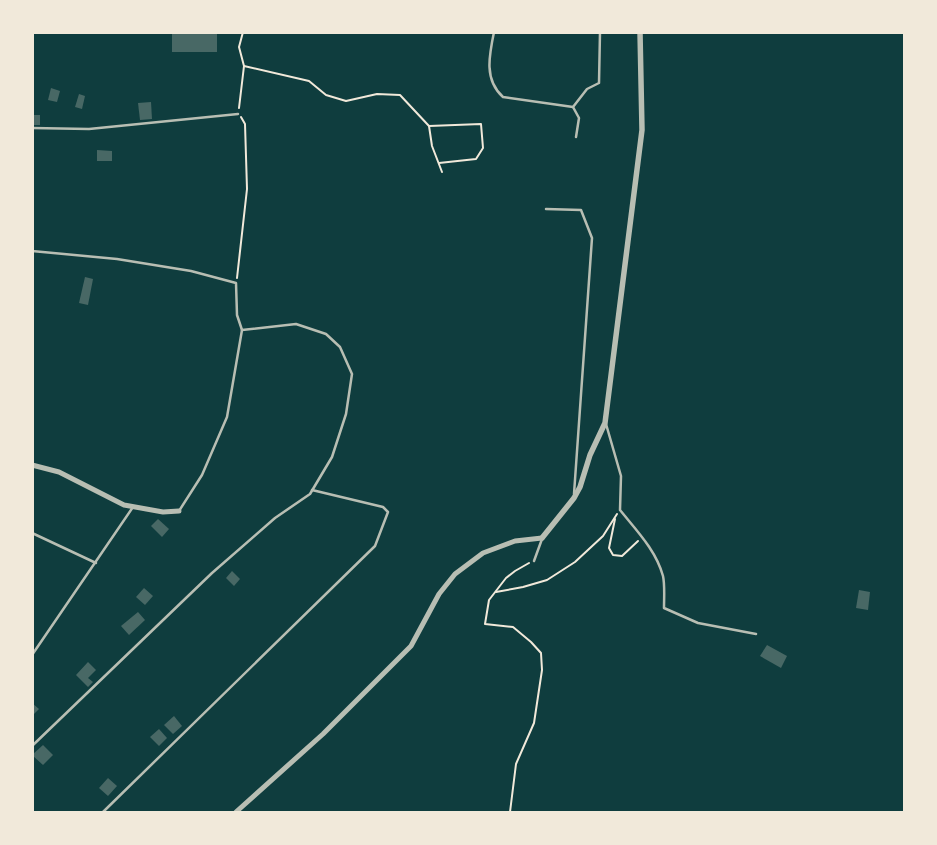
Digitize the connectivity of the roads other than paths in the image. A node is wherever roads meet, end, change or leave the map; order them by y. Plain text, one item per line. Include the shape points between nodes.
1 (494, 32) edge
2 (600, 32) edge
3 (640, 32) edge
4 (573, 107) junction
5 (238, 114) road end
6 (32, 128) edge
7 (576, 137) dead end
8 (546, 209) dead end
9 (32, 251) edge
10 (242, 330) junction
11 (605, 423) junction
12 (32, 465) edge
13 (312, 490) junction
14 (574, 498) junction
15 (133, 507) junction
16 (179, 511) joint
17 (32, 533) edge
18 (542, 538) junction
19 (534, 561) road end
20 (96, 563) junction
21 (756, 634) dead end
22 (32, 655) edge
23 (32, 746) edge
24 (103, 812) edge
25 (236, 812) edge

1 - 4 lane via 489,74 495,90 503,97
2 - 4 lane via 598,84 587,89
3 - 11 street via 642,130
4 - 7 lane via 579,118
5 - 6 lane via 88,129
8 - 14 lane via 581,210 592,238
9 - 10 lane via 117,259 190,271 236,283 237,315
10 - 13 lane via 296,324 326,334 340,347 352,374 346,414 332,457
10 - 16 lane via 227,417 202,475
11 - 14 street
11 - 21 lane via 621,476 620,510 655,556 663,577 664,608 698,623
12 - 15 street via 58,472
13 - 23 lane via 212,573
13 - 24 lane via 382,506 388,512 375,546
14 - 18 street
15 - 16 street
15 - 20 lane
17 - 20 lane
18 - 19 lane
18 - 25 street via 515,541 483,553 455,574 439,594 412,646 323,734
20 - 22 lane

